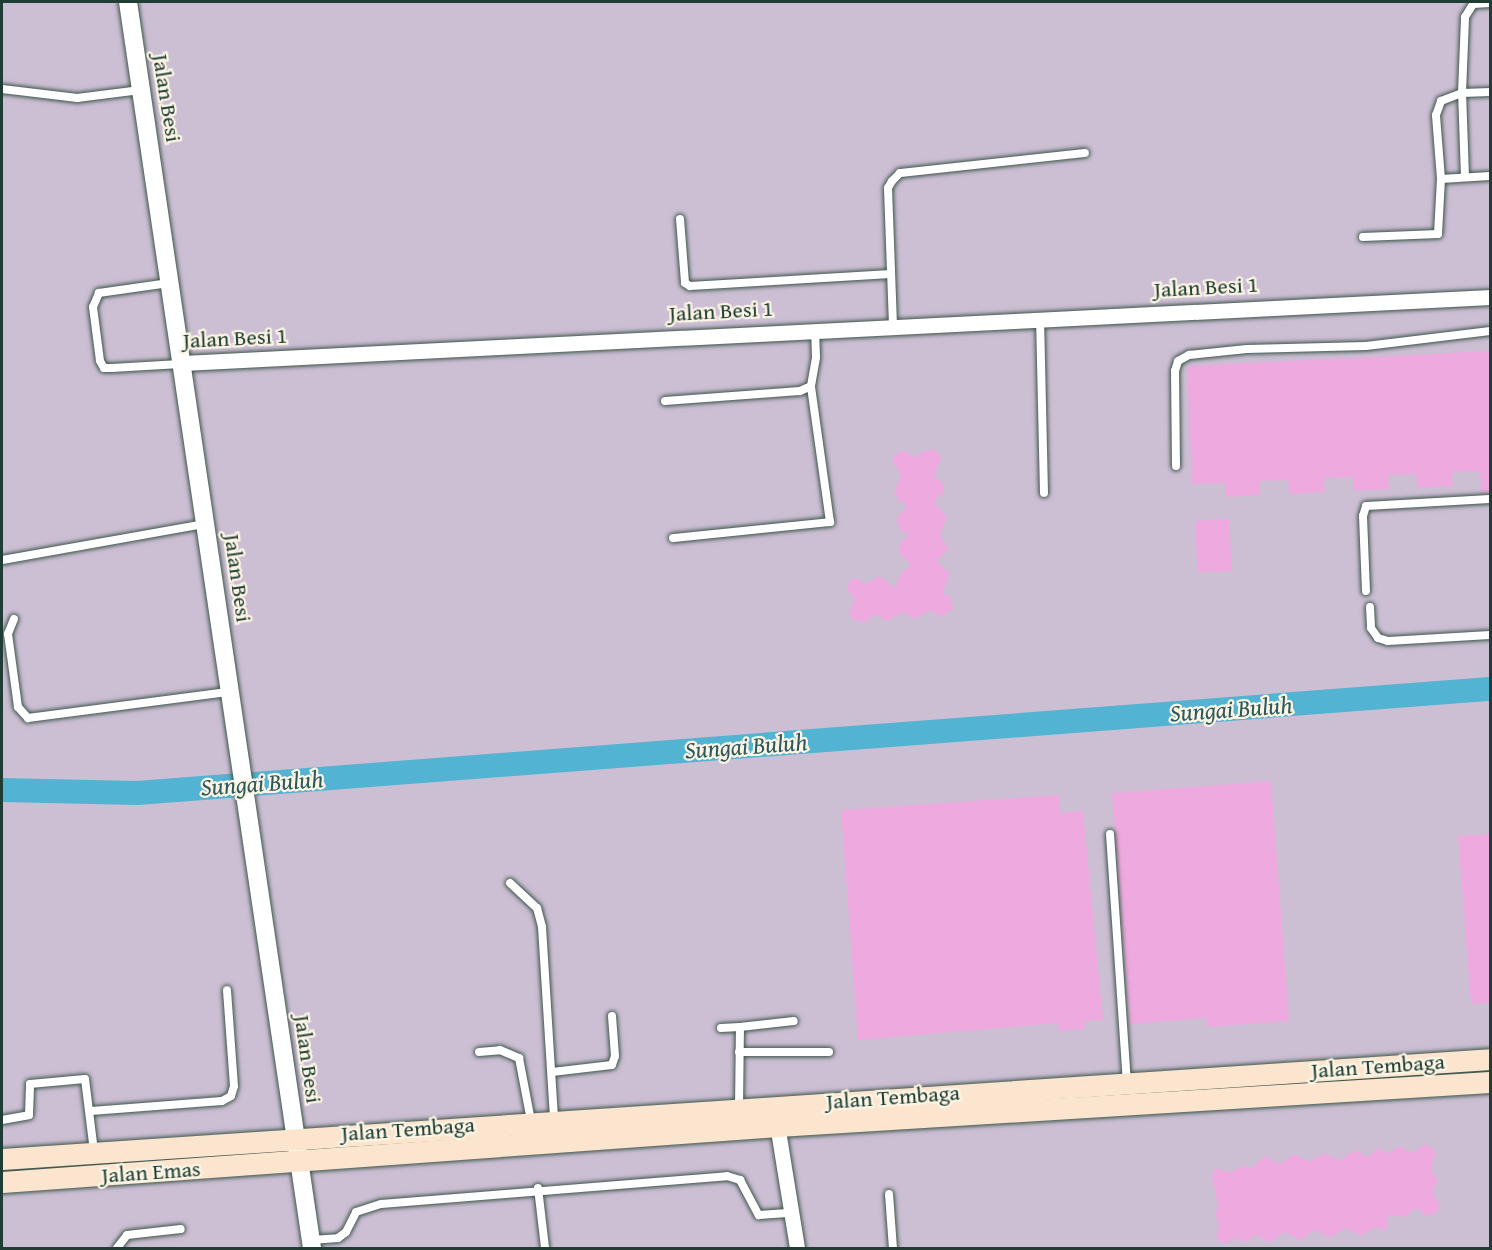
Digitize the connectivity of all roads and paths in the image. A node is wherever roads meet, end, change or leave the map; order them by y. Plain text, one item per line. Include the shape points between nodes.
1 (128, 2) edge
2 (1491, 3) edge
3 (2, 89) edge
4 (142, 90) junction
5 (1491, 92) edge
6 (1462, 93) junction
7 (1085, 153) dead end
8 (1491, 176) edge
9 (1465, 177) junction
10 (1441, 179) junction
11 (680, 219) dead end
12 (1363, 237) dead end
13 (891, 274) junction
14 (171, 283) junction
15 (1491, 297) edge
16 (1040, 317) junction
17 (893, 325) junction
18 (815, 328) junction
19 (1491, 332) edge
20 (183, 363) junction
21 (811, 386) junction
22 (665, 401) dead end
23 (1176, 466) dead end
24 (1044, 493) dead end
25 (1491, 499) edge
26 (206, 524) junction
27 (673, 538) dead end
28 (2, 560) edge
29 (1366, 591) dead end
30 (1370, 607) dead end
31 (14, 619) dead end
32 (1491, 635) edge
33 (230, 692) junction
34 (1110, 834) dead end
35 (510, 883) dead end
36 (227, 990) dead end
37 (612, 1016) dead end
38 (794, 1021) dead end
39 (740, 1027) junction
40 (721, 1028) dead end
41 (478, 1052) dead end
42 (740, 1052) junction
43 (829, 1052) dead end
44 (1491, 1059) edge
45 (552, 1072) junction
46 (1127, 1082) junction
47 (1491, 1082) edge
48 (774, 1105) junction
49 (739, 1107) junction
50 (91, 1111) junction
51 (2, 1120) edge
52 (554, 1120) junction
53 (531, 1121) junction
54 (778, 1126) junction
55 (296, 1137) junction
56 (94, 1152) junction
57 (2, 1159) edge
58 (300, 1162) junction
59 (2, 1182) edge
60 (538, 1188) junction
61 (889, 1194) dead end
62 (791, 1213) junction
63 (181, 1229) dead end
64 (311, 1244) edge
65 (117, 1248) edge
66 (545, 1248) edge
67 (797, 1248) edge
68 (893, 1248) edge

1 - 4 street, Jalan Besi
2 - 6 lane via 1473,4 1466,12
3 - 4 lane via 77,99
4 - 14 street, Jalan Besi
5 - 6 lane
6 - 9 lane
6 - 10 lane via 1441,101 1436,115
7 - 13 lane via 900,173 888,188
8 - 9 lane
9 - 10 lane
10 - 12 lane via 1438,234
11 - 13 lane via 685,283 690,286
13 - 17 lane
14 - 20 street, Jalan Besi
14 - 20 lane, Jalan Besi 1 via 99,293 93,308 100,362 104,368
15 - 16 street, Jalan Besi 1
16 - 17 street, Jalan Besi 1
16 - 24 lane
17 - 18 street, Jalan Besi 1
18 - 20 street, Jalan Besi 1
18 - 21 lane
19 - 23 lane via 1366,346 1247,349 1189,355 1178,361 1175,371
20 - 26 street, Jalan Besi
21 - 22 lane
21 - 27 lane via 830,522
25 - 29 lane via 1366,506
26 - 28 lane
26 - 33 street, Jalan Besi
30 - 32 lane via 1371,627 1378,638 1388,641
31 - 33 lane via 8,634 18,707 28,718
33 - 55 street, Jalan Besi
34 - 46 lane
35 - 45 lane via 537,908 542,927
36 - 50 lane via 234,1086 231,1096 222,1101
37 - 45 lane via 612,1065
38 - 39 lane
39 - 40 lane
39 - 42 lane
41 - 53 lane via 500,1050 519,1058
42 - 43 lane
42 - 49 lane
44 - 46 main road, Jalan Tembaga
45 - 52 lane
46 - 48 main road, Jalan Tembaga
47 - 54 main road, Jalan Tembaga
48 - 49 main road, Jalan Tembaga
48 - 54 street
49 - 52 main road, Jalan Tembaga
50 - 51 lane via 85,1080 33,1083 28,1086 27,1117
50 - 56 lane
52 - 53 main road, Jalan Tembaga
53 - 55 main road, Jalan Tembaga
54 - 58 main road, Jalan Tembaga
54 - 62 street
55 - 56 main road, Jalan Emas
55 - 58 street, Jalan Besi
56 - 57 main road, Jalan Emas
58 - 59 main road, Jalan Emas
58 - 64 street, Jalan Besi
60 - 62 lane via 734,1176 759,1215
60 - 64 lane via 364,1207 338,1238
60 - 66 lane
61 - 68 lane
62 - 67 street
63 - 65 lane via 127,1235

